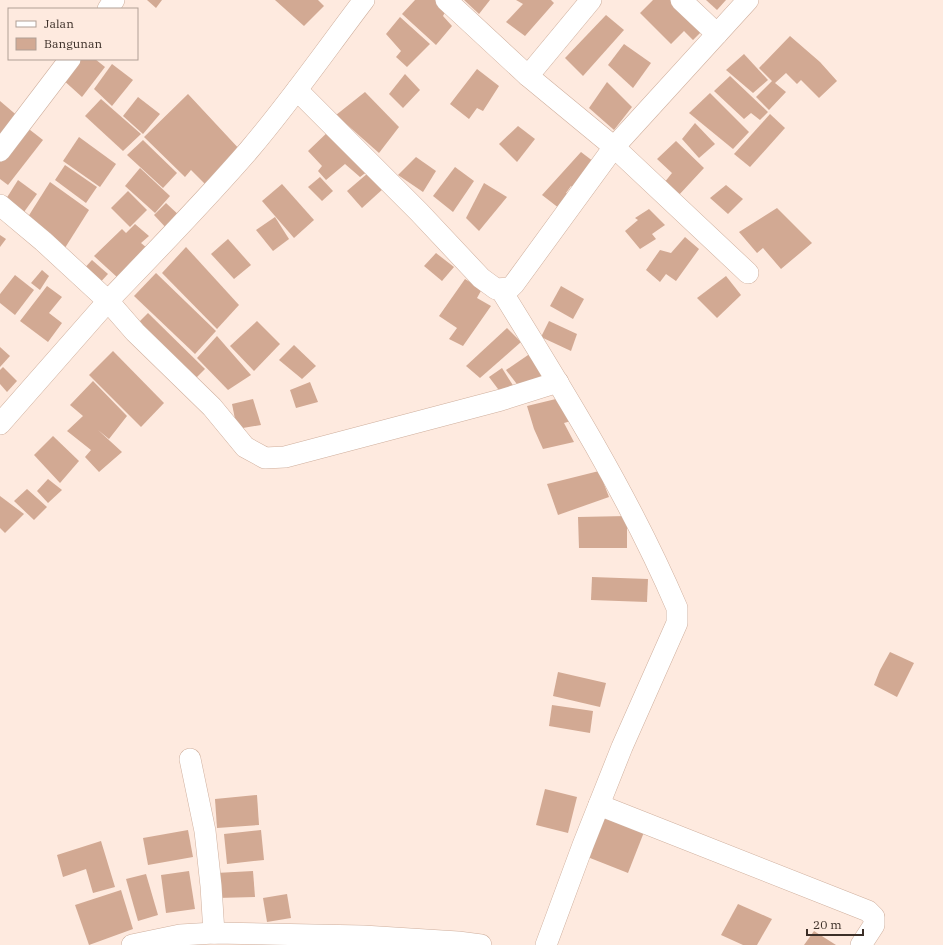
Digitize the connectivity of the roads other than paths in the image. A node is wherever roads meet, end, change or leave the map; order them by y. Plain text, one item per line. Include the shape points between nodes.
1 (364, 0) edge
2 (446, 0) edge
3 (591, 0) edge
4 (681, 0) edge
5 (748, 0) edge
6 (717, 34) junction
7 (69, 60) edge
8 (528, 76) junction
9 (297, 90) junction
10 (614, 147) junction
11 (0, 151) edge
12 (0, 205) edge
13 (748, 273) dead end
14 (501, 290) junction
15 (108, 301) junction
16 (558, 382) junction
17 (0, 424) edge
18 (190, 759) dead end
19 (599, 805) junction
20 (214, 933) junction
21 (459, 943) edge
22 (132, 945) edge
23 (481, 945) edge
24 (546, 945) edge
25 (861, 945) edge

1 - 9 street
2 - 8 street
3 - 8 street
4 - 6 street
5 - 6 street
6 - 10 street
7 - 11 street
8 - 10 street
9 - 14 street via 481,278 496,290
9 - 15 street via 200,204
10 - 13 street
10 - 14 street via 514,284
12 - 15 street
14 - 16 street
15 - 16 street via 212,407 245,447 265,458 285,457 501,400
15 - 17 street
16 - 19 street via 632,513 677,608 677,623
18 - 20 street via 205,831
19 - 24 street
19 - 25 street via 868,911 874,918 874,925
20 - 21 street via 362,936
20 - 22 street
21 - 23 street

